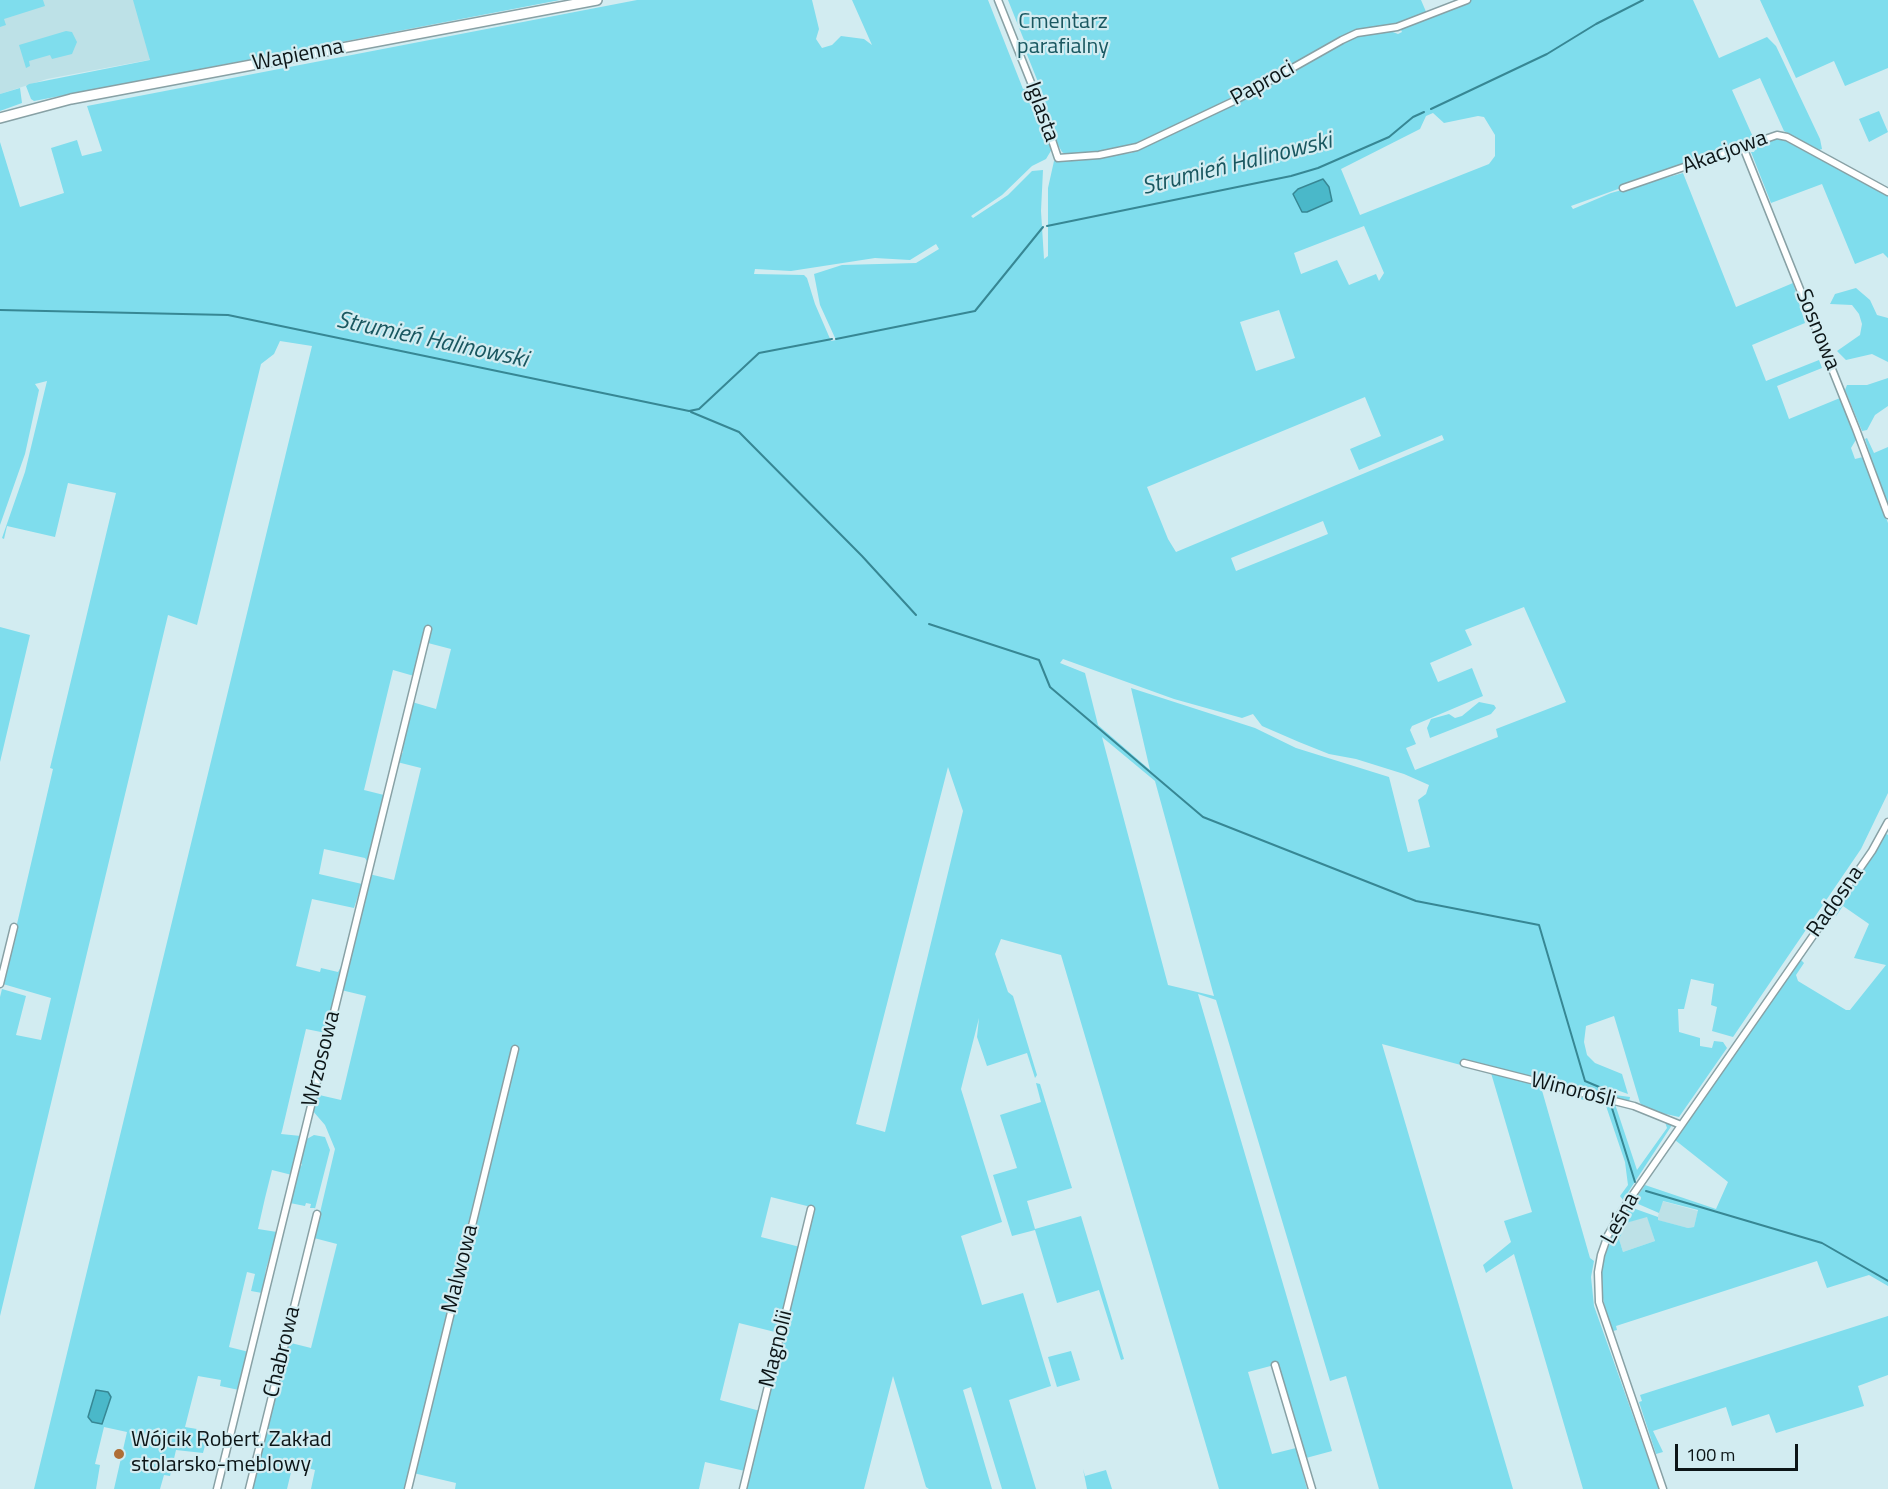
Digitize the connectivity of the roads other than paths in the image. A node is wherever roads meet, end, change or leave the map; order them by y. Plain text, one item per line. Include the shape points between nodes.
1 (597, 0) edge
2 (998, 0) edge
3 (1467, 0) edge
4 (0, 118) edge
5 (1743, 147) junction
6 (1058, 158) joint
7 (1623, 188) dead end
8 (1888, 192) edge
9 (1888, 515) edge
10 (428, 629) dead end
11 (1888, 822) edge
12 (14, 927) dead end
13 (1781, 981) joint
14 (0, 984) edge
15 (515, 1048) dead end
16 (1464, 1063) dead end
17 (1681, 1125) junction
18 (811, 1209) dead end
19 (317, 1215) dead end
20 (1275, 1365) dead end
21 (217, 1489) edge
22 (249, 1489) edge
23 (408, 1489) edge
24 (743, 1489) edge
25 (1312, 1489) edge
26 (1663, 1489) edge

1 - 4 street, Wapienna via 71,99
2 - 6 street, Iglasta
3 - 6 street, Paproci via 1397,27 1357,33 1234,101 1137,147 1099,156
5 - 7 street, Akacjowa
5 - 8 street, Akacjowa via 1781,135
5 - 9 street, Sosnowa
10 - 21 street, Wrzosowa
11 - 13 street, Radosna
12 - 14 street
13 - 17 street, Leśna
15 - 23 street, Malwowa
16 - 17 street, Winorośli via 1634,1106
17 - 26 street, Leśna via 1615,1221 1598,1272 1601,1312
18 - 24 street, Magnolii
19 - 22 street, Chabrowa
20 - 25 street

